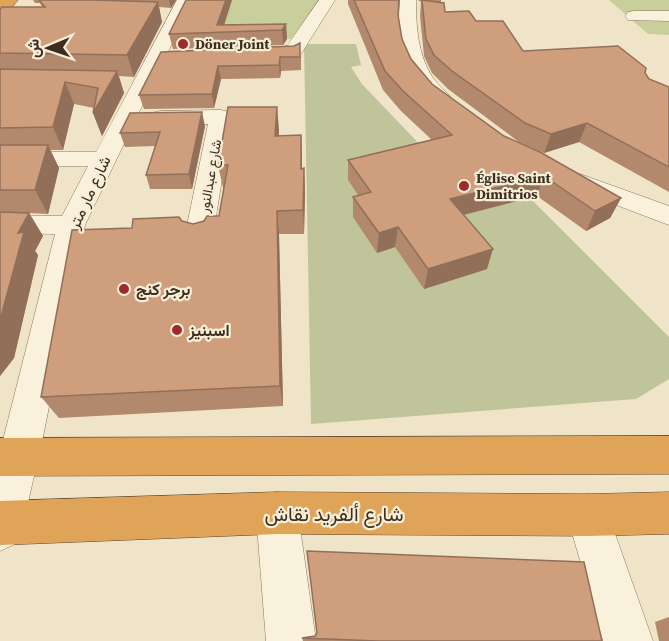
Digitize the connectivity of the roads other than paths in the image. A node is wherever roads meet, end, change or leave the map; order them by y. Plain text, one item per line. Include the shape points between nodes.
1 (327, 0) edge
2 (415, 6) edge
3 (172, 10) edge
4 (669, 15) edge
5 (634, 16) dead end
6 (234, 56) edge
7 (455, 109) edge
8 (125, 118) junction
9 (0, 159) edge
10 (105, 159) junction
11 (561, 173) edge
12 (669, 216) edge
13 (0, 224) edge
14 (71, 225) junction
15 (199, 235) edge
16 (14, 449) edge
17 (669, 455) edge
18 (277, 513) junction
19 (588, 515) junction
20 (658, 518) edge
21 (1, 525) edge
22 (291, 641) edge
23 (628, 641) edge

1 - 6 street via 294,50
2 - 7 street via 412,57 421,76
3 - 8 street, شارع مار متر via 167,57 130,85
4 - 5 street
8 - 10 street, شارع مار متر
8 - 15 street, شارع عبدالنور via 224,106
9 - 10 street
10 - 14 street, شارع مار متر
11 - 12 street
13 - 14 street
14 - 16 street, شارع مار متر
16 - 17 highway
16 - 21 street, شارع مار متر
18 - 19 highway, شارع ألفريد نقاش
18 - 21 highway, شارع ألفريد نقاش
18 - 22 street
19 - 20 highway, شارع ألفريد نقاش
19 - 23 street

